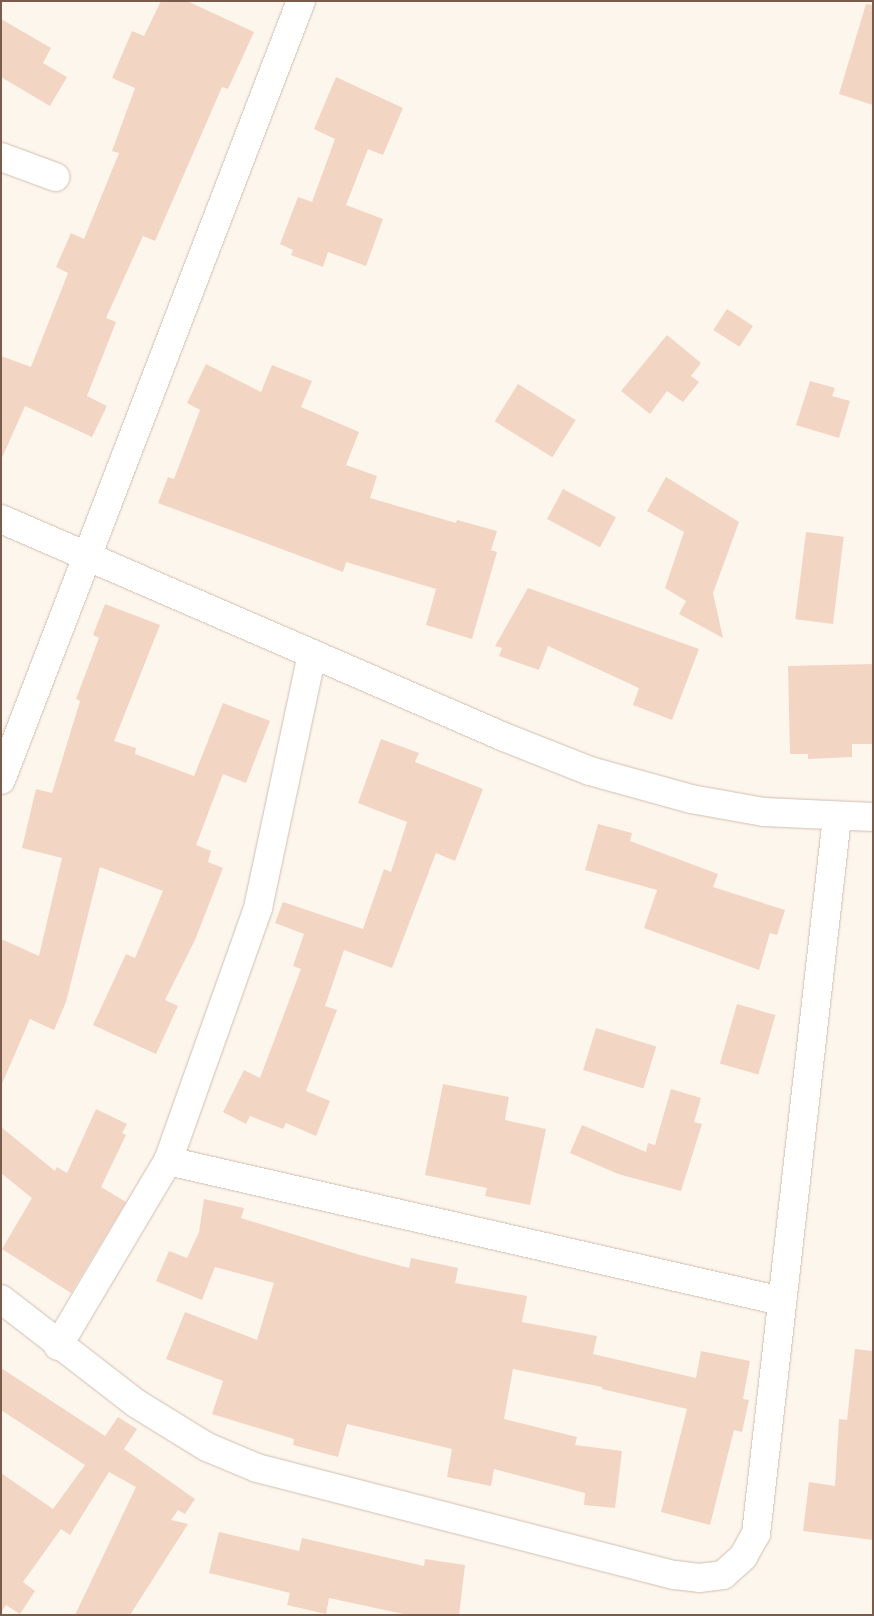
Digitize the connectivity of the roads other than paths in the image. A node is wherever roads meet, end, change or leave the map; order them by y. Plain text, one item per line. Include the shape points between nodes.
1 (301, 1) edge
2 (1, 157) edge
3 (55, 176) dead end
4 (1, 519) edge
5 (90, 555) junction
6 (312, 654) junction
7 (1, 780) edge
8 (837, 817) junction
9 (873, 817) edge
10 (168, 1161) junction
11 (1, 1299) edge
12 (781, 1300) junction
13 (58, 1346) junction

1 - 5 street
2 - 3 street
4 - 5 street
5 - 6 street
5 - 7 street
6 - 8 street via 590,771 691,799 764,812
6 - 10 street via 258,908
8 - 9 street
8 - 12 street
10 - 12 street
10 - 13 street
11 - 13 street
12 - 13 street via 756,1534 743,1557 723,1574 699,1578 532,1540 257,1468 207,1447 137,1404

